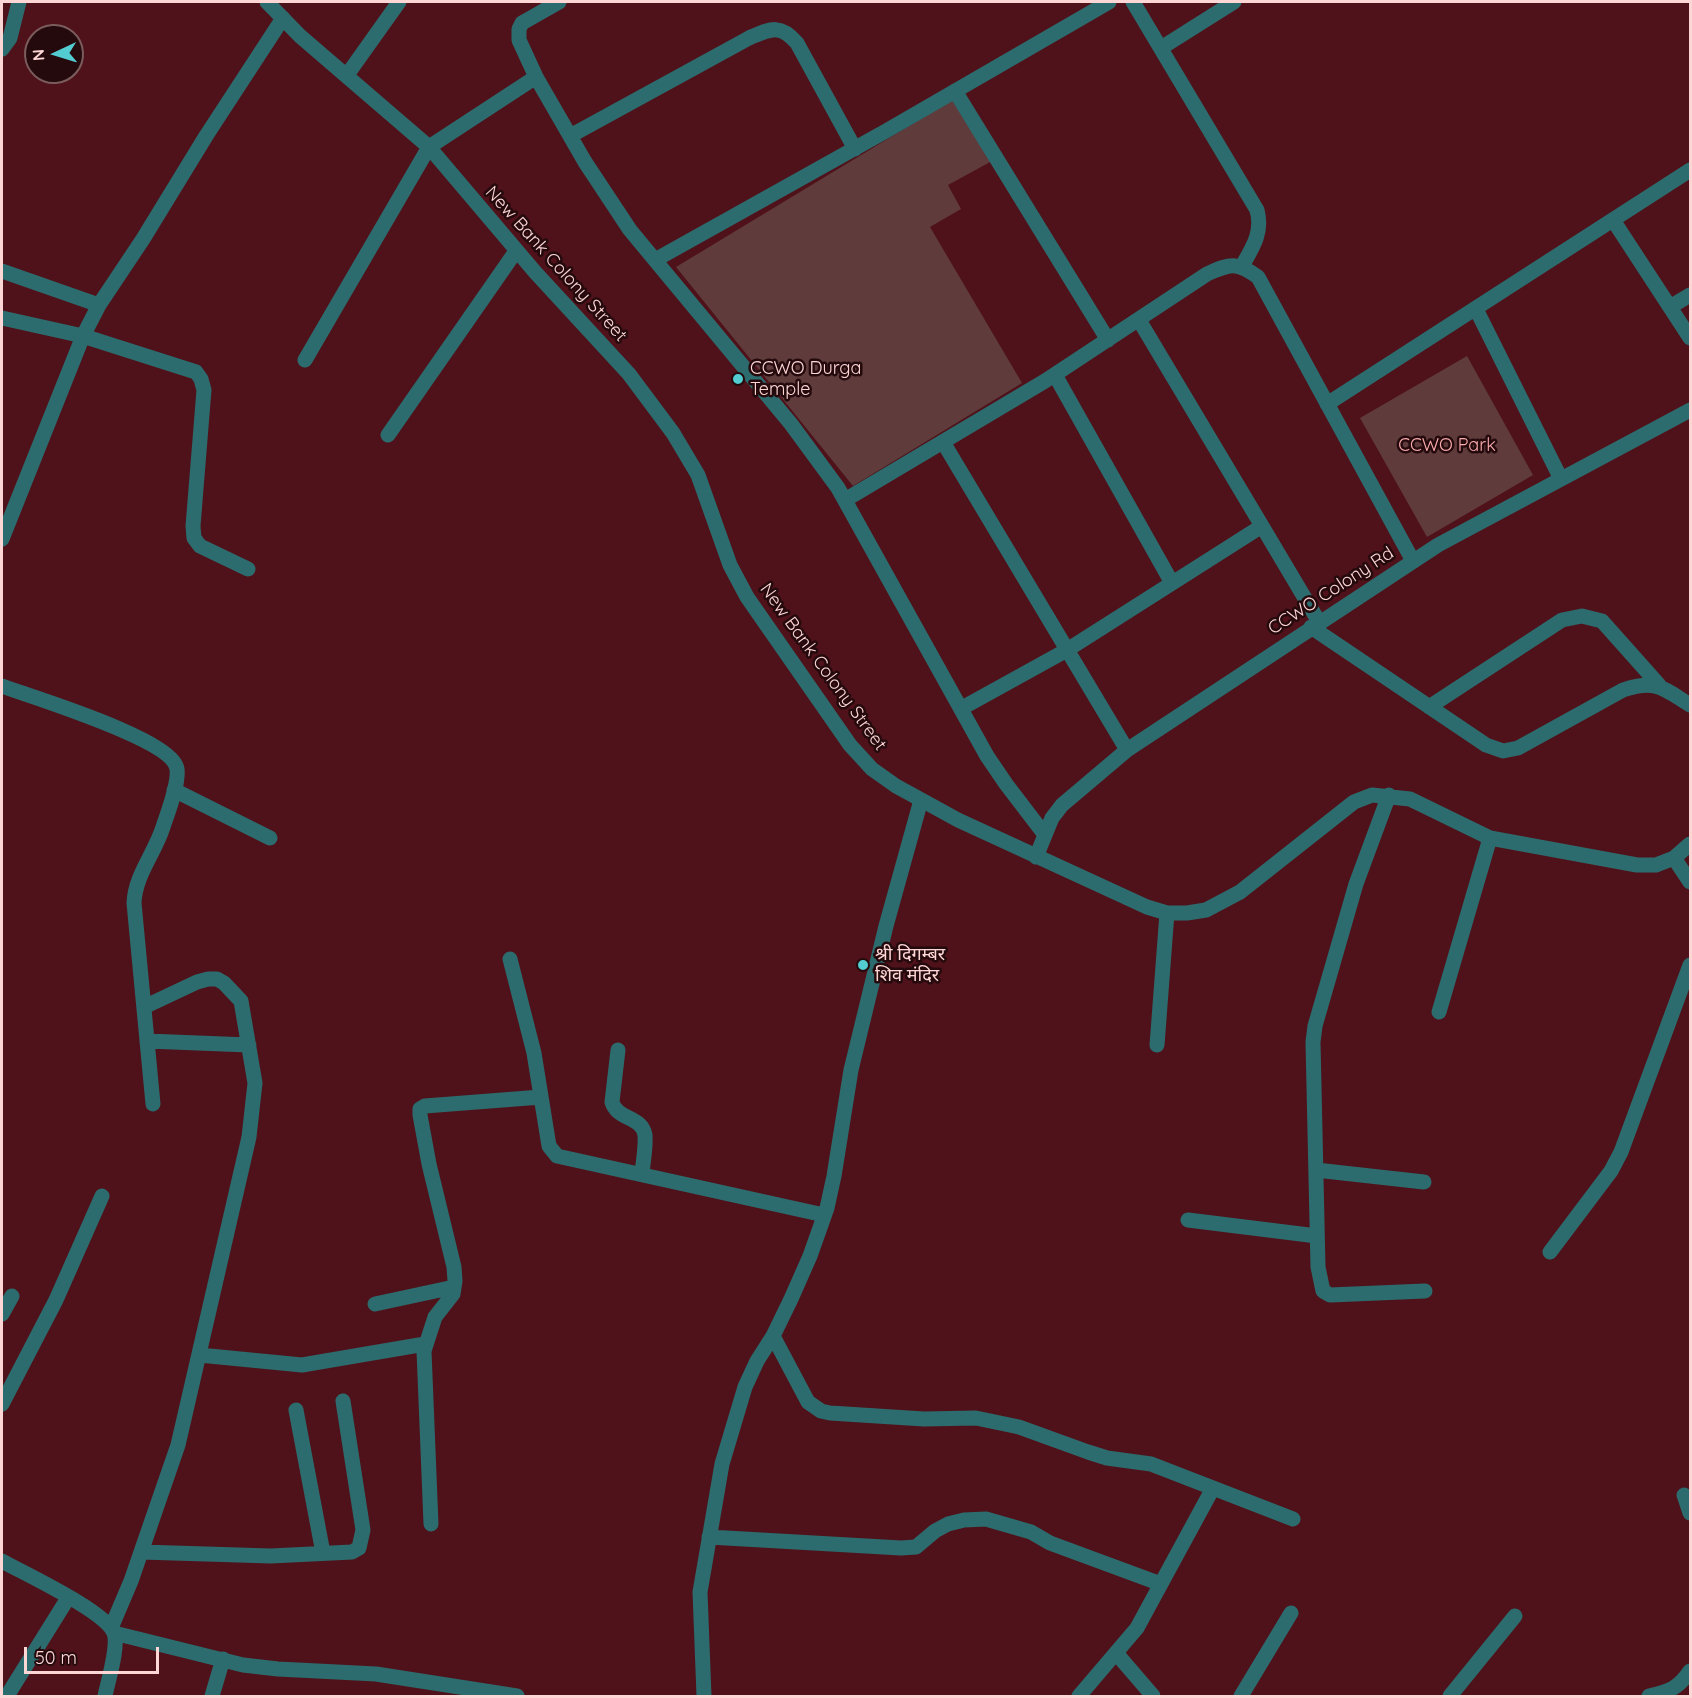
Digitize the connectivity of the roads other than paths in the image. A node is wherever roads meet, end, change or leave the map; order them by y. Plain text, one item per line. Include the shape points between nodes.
1 (19, 2) edge
2 (267, 2) edge
3 (399, 2) edge
4 (559, 2) edge
5 (1109, 2) edge
6 (1133, 2) edge
7 (1234, 2) edge
8 (1091, 6) edge
9 (283, 18) junction
10 (1161, 48) junction
11 (2, 49) edge
12 (347, 75) junction
13 (536, 77) junction
14 (955, 91) junction
15 (570, 136) junction
16 (429, 147) junction
17 (855, 149) junction
18 (1690, 170) edge
19 (1613, 220) junction
20 (516, 251) junction
21 (655, 260) junction
22 (1242, 266) junction
23 (2, 271) edge
24 (1690, 295) edge
25 (99, 305) junction
26 (1670, 307) junction
27 (1476, 309) junction
28 (2, 318) edge
29 (1139, 320) junction
30 (82, 336) junction
31 (1690, 338) edge
32 (1108, 340) junction
33 (305, 360) dead end
34 (1055, 375) junction
35 (1328, 404) junction
36 (1690, 410) edge
37 (388, 435) dead end
38 (943, 442) junction
39 (1561, 479) junction
40 (845, 500) junction
41 (1262, 526) junction
42 (2, 539) edge
43 (1413, 561) junction
44 (248, 568) dead end
45 (1172, 583) junction
46 (1315, 625) junction
47 (1067, 650) junction
48 (1659, 685) junction
49 (2, 686) edge
50 (1690, 705) edge
51 (1429, 707) junction
52 (962, 708) junction
53 (1127, 750) junction
54 (174, 790) junction
55 (1389, 795) junction
56 (921, 800) junction
57 (1045, 835) junction
58 (270, 838) dead end
59 (1490, 838) junction
60 (1690, 844) edge
61 (1036, 857) junction
62 (1674, 858) junction
63 (1690, 882) edge
64 (1167, 913) junction
65 (510, 959) dead end
66 (1690, 965) edge
67 (144, 1007) junction
68 (1439, 1012) dead end
69 (147, 1041) junction
70 (249, 1045) junction
71 (1157, 1045) dead end
72 (618, 1050) dead end
73 (541, 1097) junction
74 (153, 1104) dead end
75 (1316, 1170) junction
76 (642, 1174) junction
77 (1424, 1182) dead end
78 (102, 1196) dead end
79 (824, 1215) junction
80 (1188, 1220) dead end
81 (1317, 1236) junction
82 (1550, 1252) dead end
83 (454, 1287) junction
84 (1425, 1291) dead end
85 (12, 1296) dead end
86 (375, 1304) dead end
87 (2, 1314) edge
88 (773, 1336) junction
89 (426, 1344) junction
90 (199, 1355) junction
91 (343, 1401) dead end
92 (2, 1404) edge
93 (296, 1410) dead end
94 (1214, 1488) junction
95 (1684, 1495) dead end
96 (1690, 1513) edge
97 (1293, 1519) dead end
98 (431, 1524) dead end
99 (709, 1538) junction
100 (141, 1552) junction
101 (323, 1553) junction
102 (3, 1567) edge
103 (1161, 1584) junction
104 (68, 1598) junction
105 (1291, 1613) dead end
106 (1515, 1617) dead end
107 (112, 1631) junction
108 (1116, 1653) junction
109 (222, 1659) junction
110 (1690, 1671) edge
111 (7, 1696) edge
112 (105, 1696) edge
113 (212, 1696) edge
114 (517, 1696) edge
115 (704, 1696) edge
116 (1079, 1696) edge
117 (1153, 1696) edge
118 (1241, 1696) edge
119 (1450, 1696) edge
120 (1649, 1696) edge

1 - 11 street via 10,38
2 - 9 street, New Bank Colony Street
3 - 12 street
4 - 13 street via 522,22 519,29 519,40
5 - 8 street
6 - 10 street
7 - 10 street
8 - 14 street
9 - 12 street, New Bank Colony Street
9 - 25 street
10 - 22 street via 1257,210 1257,240
12 - 16 street, New Bank Colony Street
13 - 15 street
13 - 16 street
14 - 17 street
14 - 32 street
15 - 17 street via 749,38 780,29 797,43
15 - 21 street via 630,230
16 - 20 street, New Bank Colony Street
16 - 33 street
17 - 21 street
18 - 19 street
19 - 26 street
19 - 27 street
20 - 37 street
20 - 56 street, New Bank Colony Street via 629,374 673,433 698,475 730,564 747,597 850,745 872,769
21 - 40 street via 790,424
22 - 29 street via 1224,266 1207,274
22 - 35 street via 1258,277
23 - 25 street
24 - 26 street
25 - 30 street
26 - 31 street
27 - 35 street
27 - 39 street
28 - 30 street
29 - 32 street
29 - 41 street
30 - 42 street
30 - 44 street via 196,372 204,390 194,538 200,546
32 - 34 street
34 - 38 street
34 - 45 street
35 - 43 street
36 - 39 street, CCWO Colony Rd
38 - 40 street
38 - 47 street
39 - 43 street, CCWO Colony Rd
40 - 52 street
41 - 45 street
41 - 46 street
43 - 46 street, CCWO Colony Rd
45 - 47 street
46 - 51 street
46 - 53 street, CCWO Colony Rd
47 - 52 street
47 - 53 street
48 - 50 street
48 - 51 street via 1641,684 1623,690 1518,748 1503,751 1486,745
48 - 51 street via 1602,621 1582,616 1562,620
49 - 54 street via 146,741 171,758 177,767
52 - 57 street via 987,756
53 - 57 street, CCWO Colony Rd via 1062,805
54 - 58 street
54 - 67 street via 163,829 134,890
55 - 59 street, New Bank Colony Street via 1410,799
55 - 64 street, New Bank Colony Street via 1372,795 1354,802 1240,892 1206,909
55 - 75 street via 1356,884 1316,1026 1312,1060
56 - 61 street, New Bank Colony Street
56 - 79 street via 851,1070
57 - 61 street, CCWO Colony Rd
59 - 62 street, New Bank Colony Street via 1637,865 1656,865
59 - 68 street
60 - 62 street, New Bank Colony Street
61 - 64 street, New Bank Colony Street
62 - 63 street
64 - 71 street
65 - 73 street
66 - 82 street via 1621,1152
67 - 69 street
67 - 70 street via 187,986 217,979 241,1001
69 - 70 street
69 - 74 street
70 - 90 street via 255,1083 249,1137
72 - 76 street via 612,1102 614,1110 642,1127
73 - 76 street via 549,1146 557,1156
73 - 83 street via 420,1109 454,1267
75 - 77 street
75 - 81 street
76 - 79 street
78 - 92 street via 56,1300
79 - 88 street via 810,1256
80 - 81 street
81 - 84 street via 1320,1281 1323,1291 1330,1295
83 - 86 street
83 - 89 street via 435,1317
85 - 87 street
88 - 94 street via 808,1402 821,1411 996,1421 1107,1458 1151,1464
88 - 99 street via 745,1387 722,1464
89 - 90 street via 303,1365
89 - 98 street
90 - 100 street via 178,1444
91 - 101 street via 362,1540 359,1548 352,1551
93 - 101 street
94 - 97 street
94 - 103 street
95 - 96 street
99 - 103 street via 916,1547 948,1524 986,1519 1031,1532 1050,1543
99 - 115 street via 700,1592
100 - 101 street via 271,1556
100 - 107 street
102 - 104 street
103 - 108 street via 1137,1628
104 - 107 street via 99,1616
104 - 111 street
105 - 118 street
106 - 119 street
107 - 109 street
107 - 112 street via 115,1646
108 - 116 street
108 - 117 street
109 - 113 street
109 - 114 street via 278,1670 376,1674
110 - 120 street via 1671,1690

